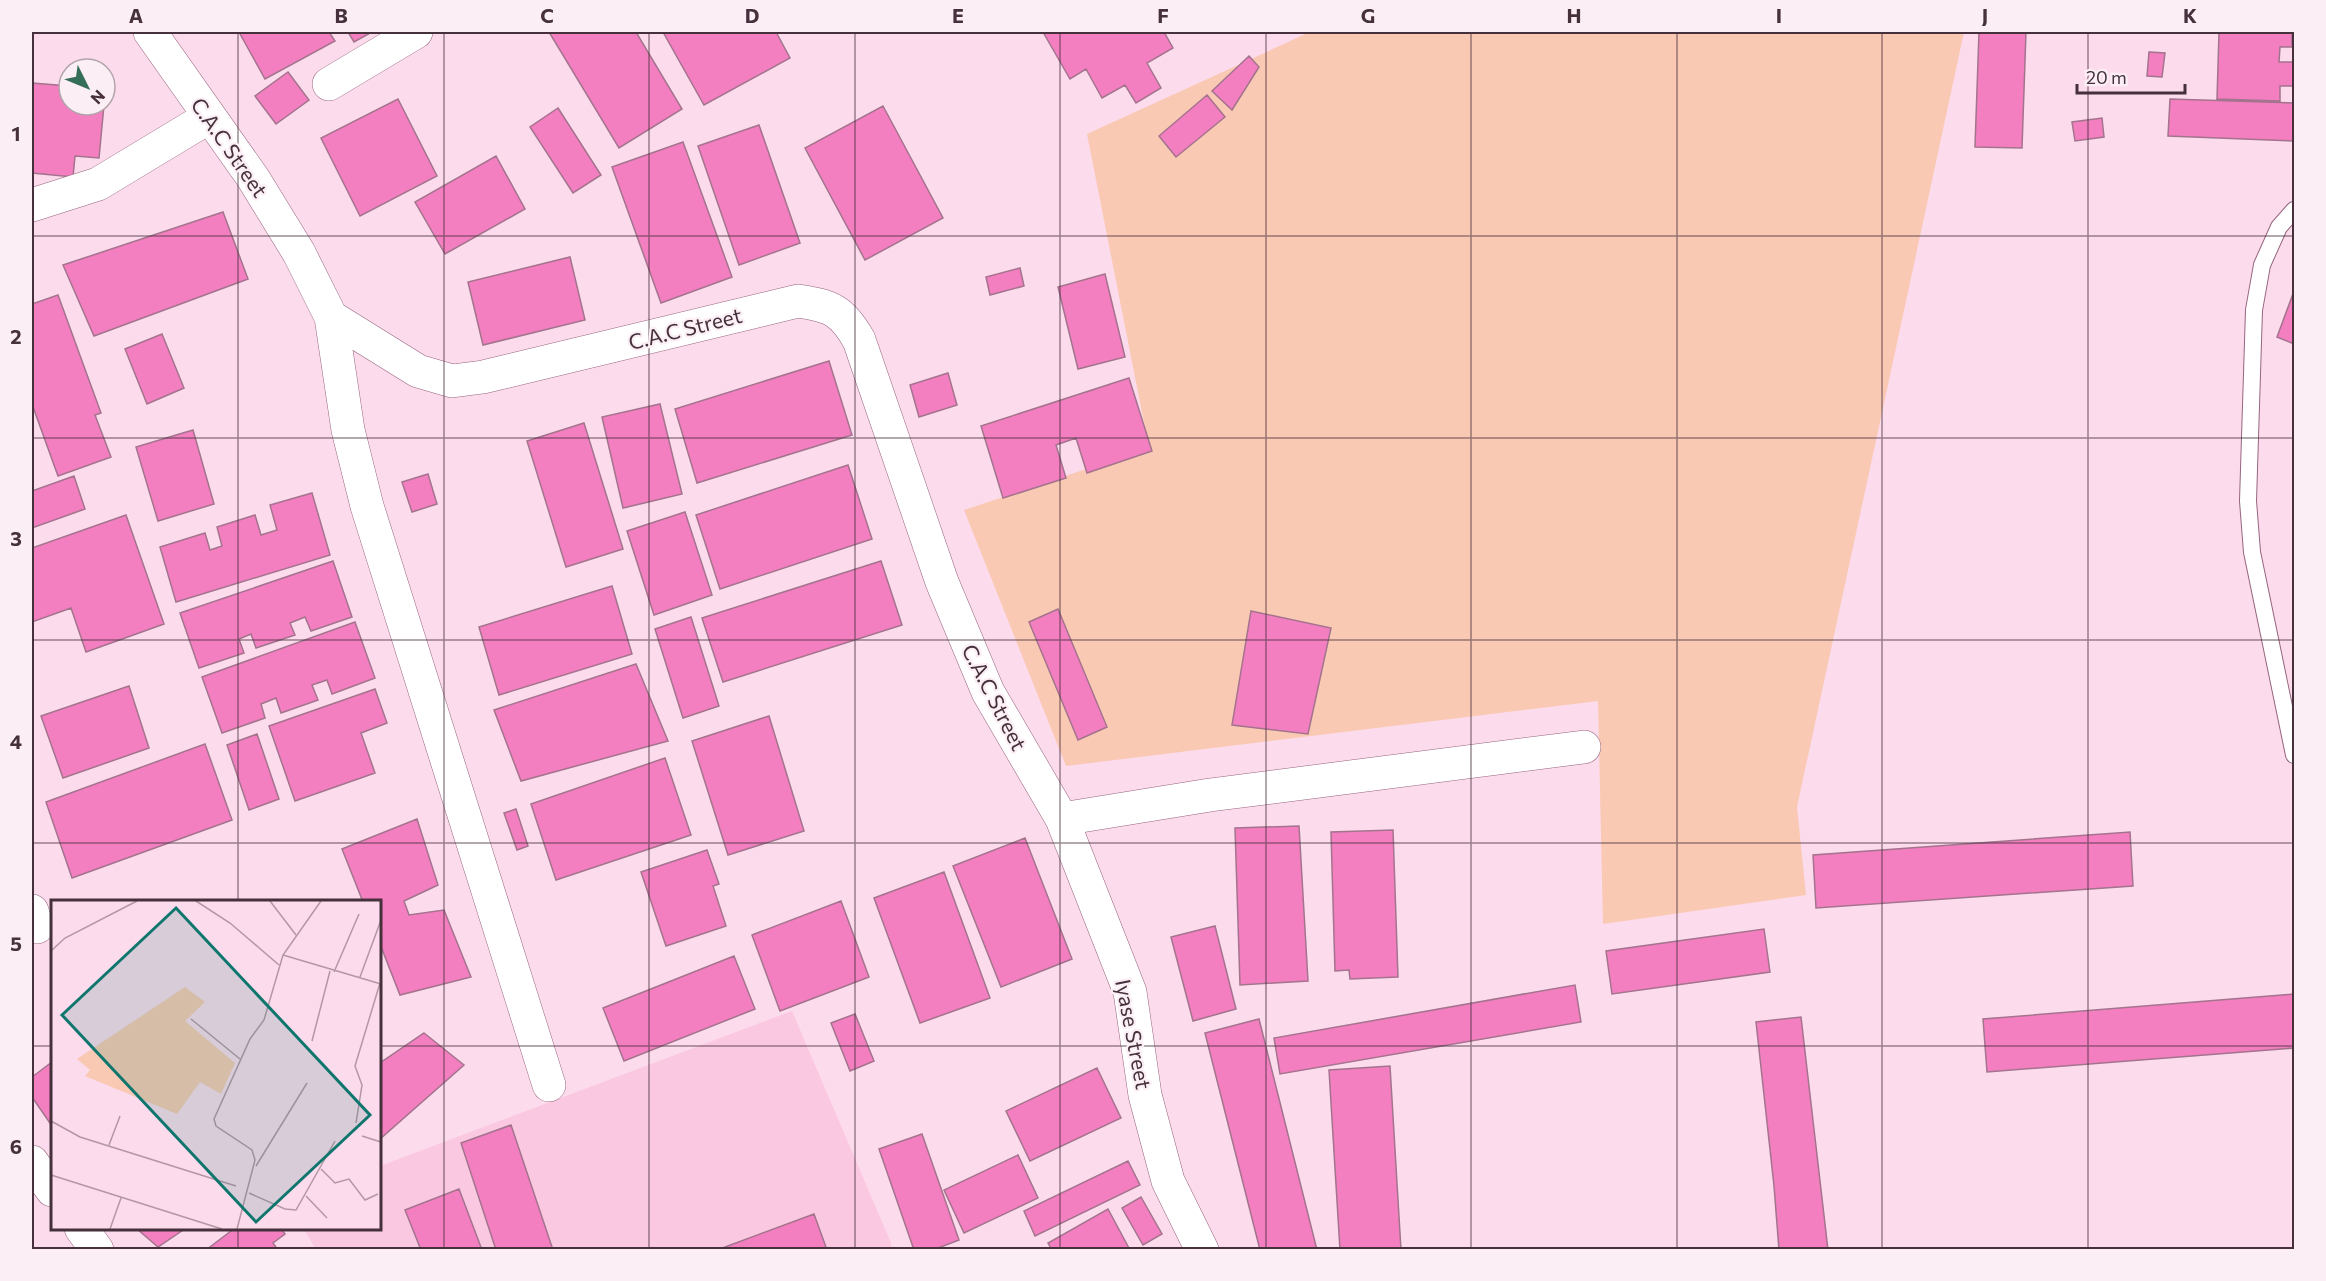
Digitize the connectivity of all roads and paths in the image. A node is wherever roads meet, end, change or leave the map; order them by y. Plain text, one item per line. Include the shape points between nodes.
1 (150, 32) edge
2 (416, 32) edge
3 (329, 84) dead end
4 (209, 117) junction
5 (32, 205) edge
6 (2295, 210) edge
7 (331, 318) junction
8 (1584, 747) dead end
9 (2295, 755) edge
10 (1062, 819) junction
11 (549, 1084) dead end
12 (32, 1162) edge
13 (51, 1189) edge
14 (82, 1230) edge
15 (97, 1250) edge
16 (1202, 1250) edge

1 - 4 street, C.A.C Street
2 - 3 street
4 - 5 street via 98,184
4 - 7 street, C.A.C Street via 253,178 299,253
6 - 9 lane via 2279,227 2262,265 2254,310 2248,501 2252,552
7 - 10 street, C.A.C Street via 418,371 452,381 483,378 798,301 826,305 849,323 859,340 942,582 983,681
7 - 11 street via 348,430 367,506
8 - 10 street via 1210,795
10 - 16 street, Iyase Street via 1130,992 1145,1095 1168,1181
12 - 13 street
14 - 15 street

